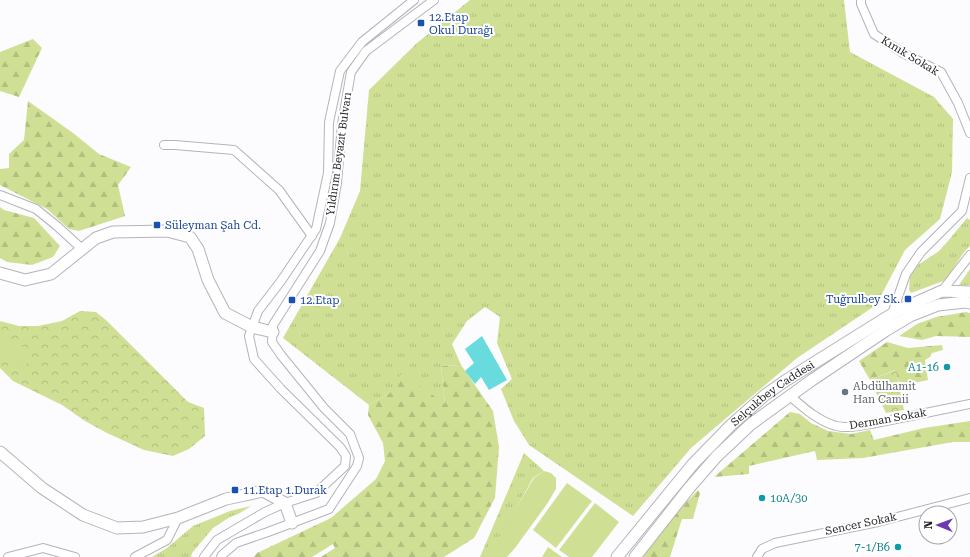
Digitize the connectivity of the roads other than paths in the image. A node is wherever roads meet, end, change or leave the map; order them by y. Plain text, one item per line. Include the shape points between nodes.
1 (414, 0) edge
2 (434, 0) edge
3 (862, 0) edge
4 (970, 133) edge
5 (164, 145) dead end
6 (970, 178) edge
7 (0, 196) edge
8 (312, 236) junction
9 (82, 249) junction
10 (970, 255) edge
11 (0, 273) edge
12 (942, 291) junction
13 (970, 292) edge
14 (970, 303) edge
15 (892, 314) junction
16 (252, 327) junction
17 (882, 327) junction
18 (273, 332) junction
19 (790, 396) junction
20 (970, 404) edge
21 (0, 452) edge
22 (970, 498) edge
23 (285, 503) junction
24 (178, 518) junction
25 (292, 523) junction
26 (8, 557) edge
27 (75, 557) edge
28 (135, 557) edge
29 (204, 557) edge
30 (221, 557) edge
31 (617, 557) edge
32 (635, 557) edge
33 (757, 557) edge

1 - 8 street, Yıldırım Beyazıt Bulvarı via 362,42 340,71 329,122 328,173 316,229
2 - 18 street, Yıldırım Beyazıt Bulvarı via 366,51 351,72 330,223 320,251 273,325
3 - 4 street, Kınık Sokak via 861,4 874,34 903,53 941,72 958,103
5 - 8 street via 234,150 279,190
6 - 15 street via 962,211 921,252 906,274
7 - 9 street via 36,209
8 - 16 street, Yıldırım Beyazıt Bulvarı via 258,311
9 - 11 street via 51,274 25,280
9 - 16 street via 96,238 113,232 167,231 190,238 198,250 208,280 225,312
10 - 12 street
12 - 13 street, Selçukbey Caddesi
12 - 15 street, Selçukbey Caddesi
14 - 17 street, Selçukbey Caddesi via 938,305
15 - 17 street, Selçukbey Caddesi
16 - 18 street
16 - 23 street, Yıldırım Beyazıt Bulvarı via 249,336 254,359 346,456 345,466 316,493
17 - 19 street, Selçukbey Caddesi
17 - 31 street, Selçukbey Caddesi via 785,380 765,395 693,464
18 - 25 street via 272,342 324,408 350,434 359,458 357,466 328,509
19 - 20 street, Derman Sokak via 824,421 837,426 853,427
19 - 32 street, Selçukbey Caddesi via 751,424 717,456
21 - 24 street via 42,488 83,515 117,528 143,527
22 - 33 street, Sencer Sokak via 878,522 775,543 762,549
23 - 24 street via 263,491 226,499
23 - 25 street
23 - 29 street, Yıldırım Beyazıt Bulvarı via 216,540
24 - 28 street via 167,540
25 - 30 street via 236,543
26 - 27 street via 42,548

